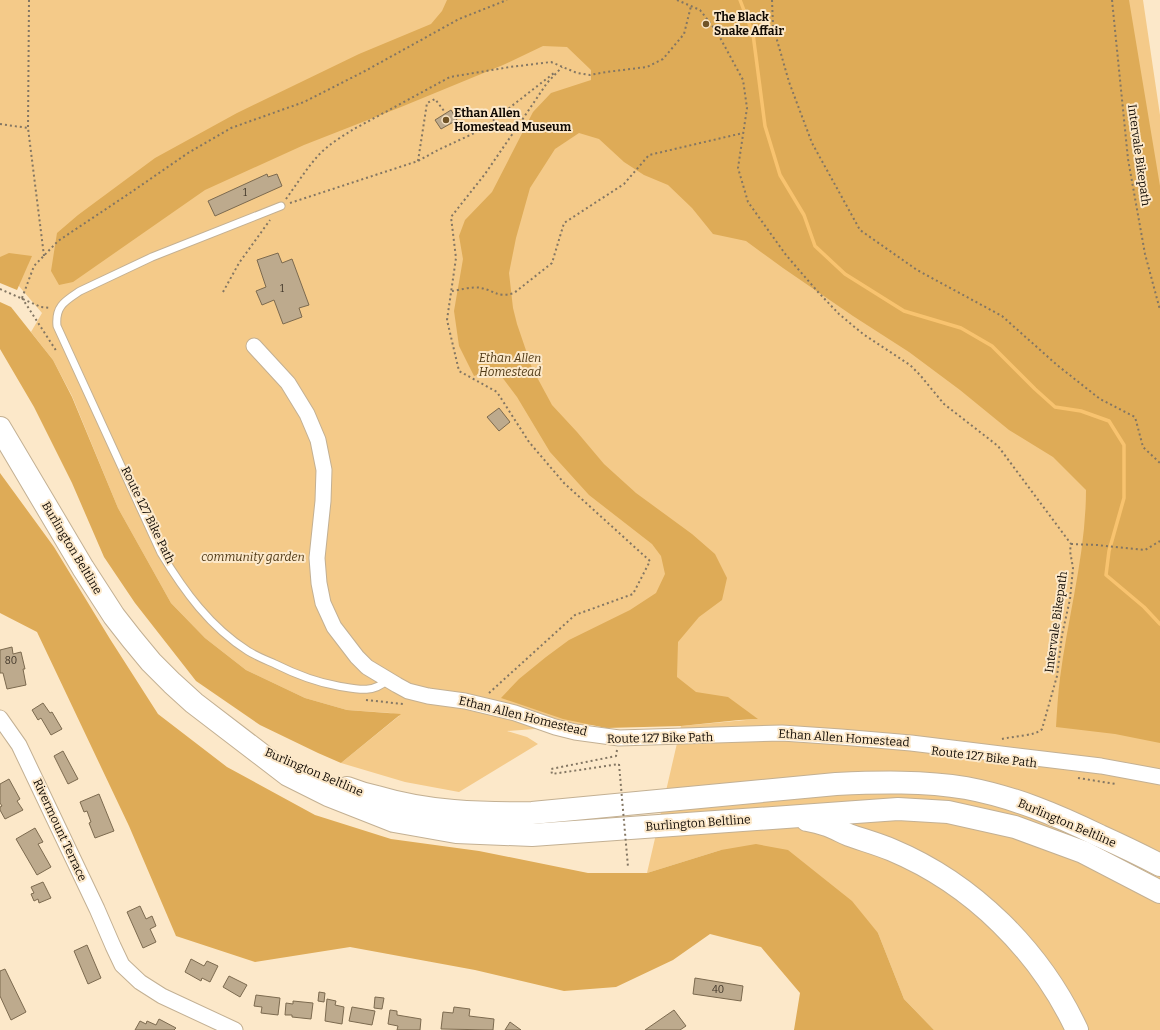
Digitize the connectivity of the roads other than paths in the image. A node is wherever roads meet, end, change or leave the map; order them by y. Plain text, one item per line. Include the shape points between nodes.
1 (281, 206) road end
2 (254, 346) dead end
3 (0, 428) edge
4 (387, 680) junction
5 (0, 718) edge
6 (243, 740) junction
7 (1160, 777) edge
8 (794, 816) junction
9 (1160, 865) edge
10 (1160, 892) edge
11 (235, 1030) edge
12 (1077, 1030) edge

1 - 4 lane via 152,257 80,291 59,308 57,326 162,553 175,576 207,617 248,651 319,683 361,690 381,686
2 - 4 street, Ethan Allen Homestead via 288,383 307,414 318,440 324,470 317,558 323,603 334,627 348,647 367,666
3 - 6 main road, Burlington Beltline via 114,616 151,662 172,683
4 - 7 street, Ethan Allen Homestead via 408,691 465,700 575,732 619,738 782,733 911,743 1101,766
5 - 11 street, Rivermount Terrace via 19,745 122,965 140,982 162,996
6 - 8 main road, Burlington Beltline via 288,775 328,795 394,821 456,832 532,835
6 - 9 main road, Burlington Beltline via 354,791 397,803 466,812 532,812 874,782 959,787 1043,810
8 - 10 main road, Burlington Beltline via 898,809 948,812 1015,827 1083,852
8 - 12 main road via 826,824 918,862 990,912 1030,954

